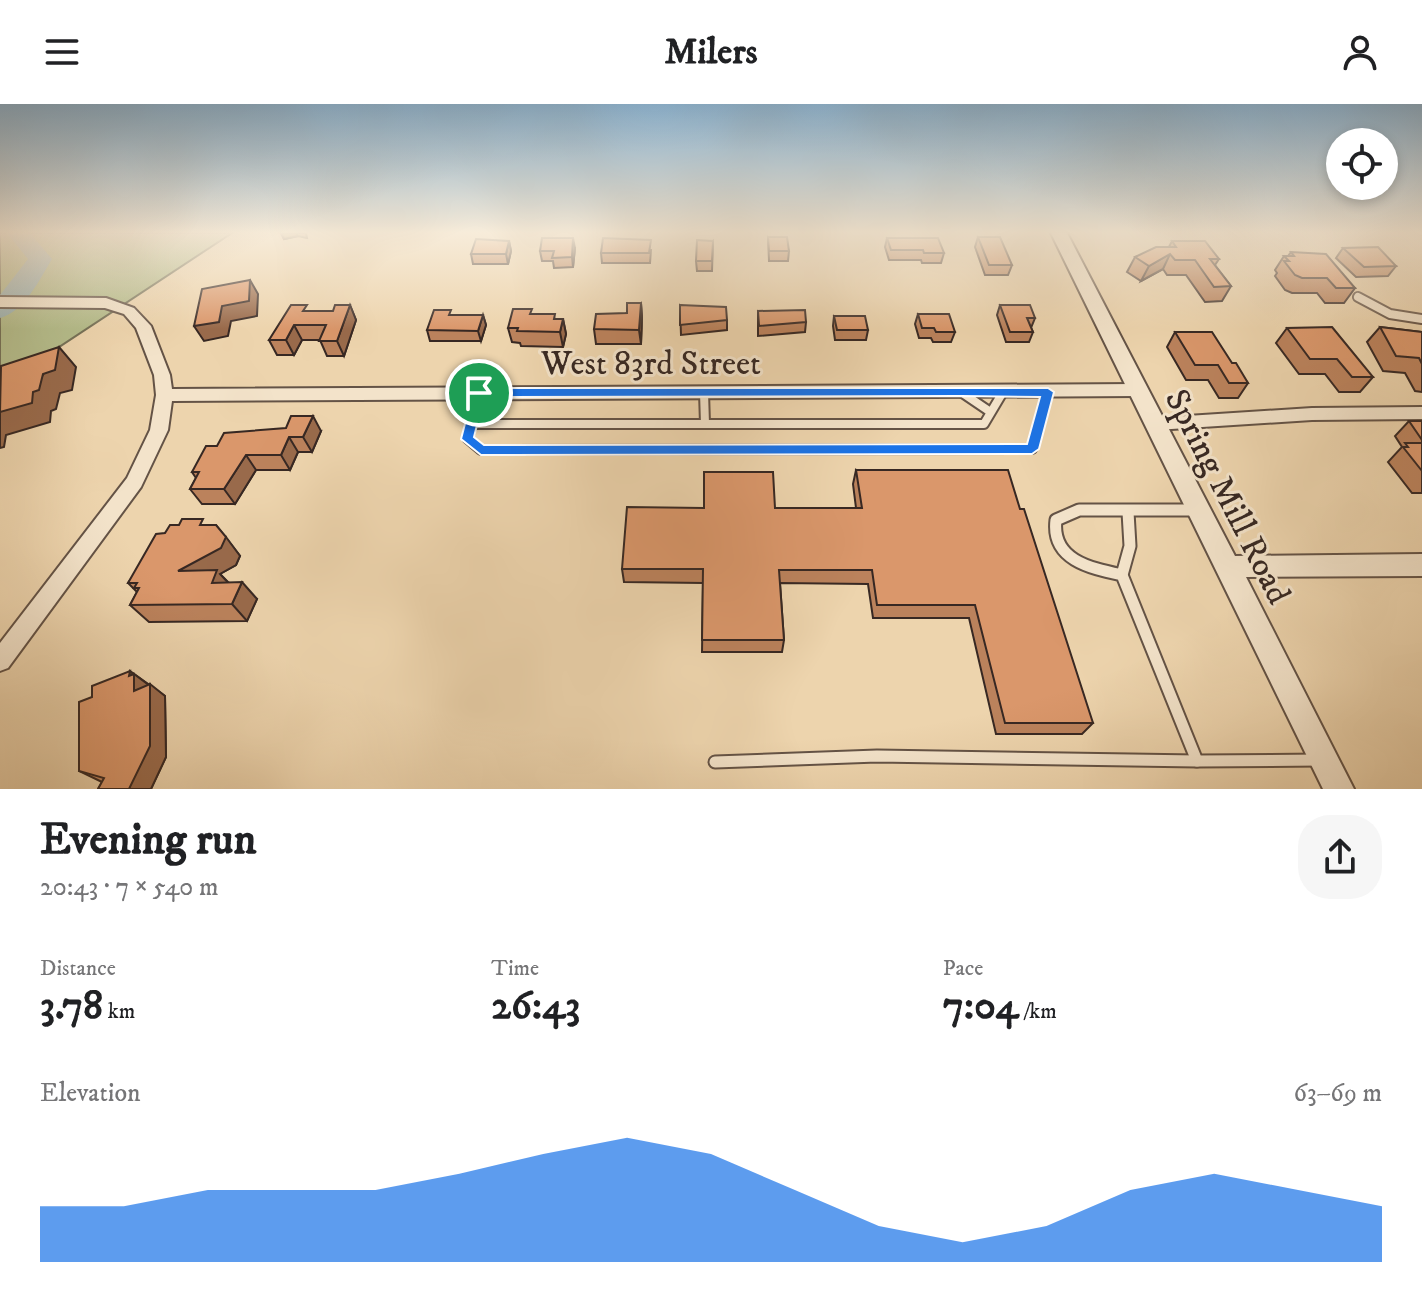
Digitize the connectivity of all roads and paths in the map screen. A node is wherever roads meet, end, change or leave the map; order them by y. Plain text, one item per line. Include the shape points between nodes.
1 (1075, 265) edge
2 (1358, 297) edge
3 (0, 302) edge
4 (1422, 319) edge
5 (1138, 390) junction
6 (704, 392) junction
7 (961, 392) junction
8 (1003, 392) junction
9 (1048, 392) junction
10 (479, 393) junction
11 (164, 395) junction
12 (989, 411) junction
13 (1422, 413) edge
14 (471, 424) junction
15 (705, 424) junction
16 (1156, 424) junction
17 (1198, 510) junction
18 (1128, 512) junction
19 (1422, 565) edge
20 (1227, 567) junction
21 (1122, 575) junction
22 (0, 661) edge
23 (1324, 760) junction
24 (1197, 761) junction
25 (715, 762) dead end
26 (1339, 789) edge

1 - 5 street, Spring Mill Road
2 - 4 lane via 1390,314
3 - 11 street via 106,303 133,313 162,375
5 - 9 street, West 83rd Street
5 - 16 street, Spring Mill Road
6 - 7 street, West 83rd Street
6 - 10 street, West 83rd Street
6 - 15 lane
7 - 8 street, West 83rd Street
7 - 12 lane
8 - 9 street, West 83rd Street
8 - 12 lane
9 - 14 lane via 1032,449 481,450 468,439
10 - 11 street, West 83rd Street
10 - 14 lane
11 - 22 street via 159,430 136,479
12 - 15 lane via 984,424
13 - 16 street
14 - 15 lane
16 - 17 street, Spring Mill Road
17 - 18 lane
17 - 20 street, Spring Mill Road
18 - 21 lane via 1130,546
18 - 21 lane via 1079,510 1056,520 1053,531 1069,559
19 - 20 street
20 - 23 street, Spring Mill Road
21 - 24 lane
23 - 24 lane
23 - 26 street, Spring Mill Road
24 - 25 lane via 877,756

